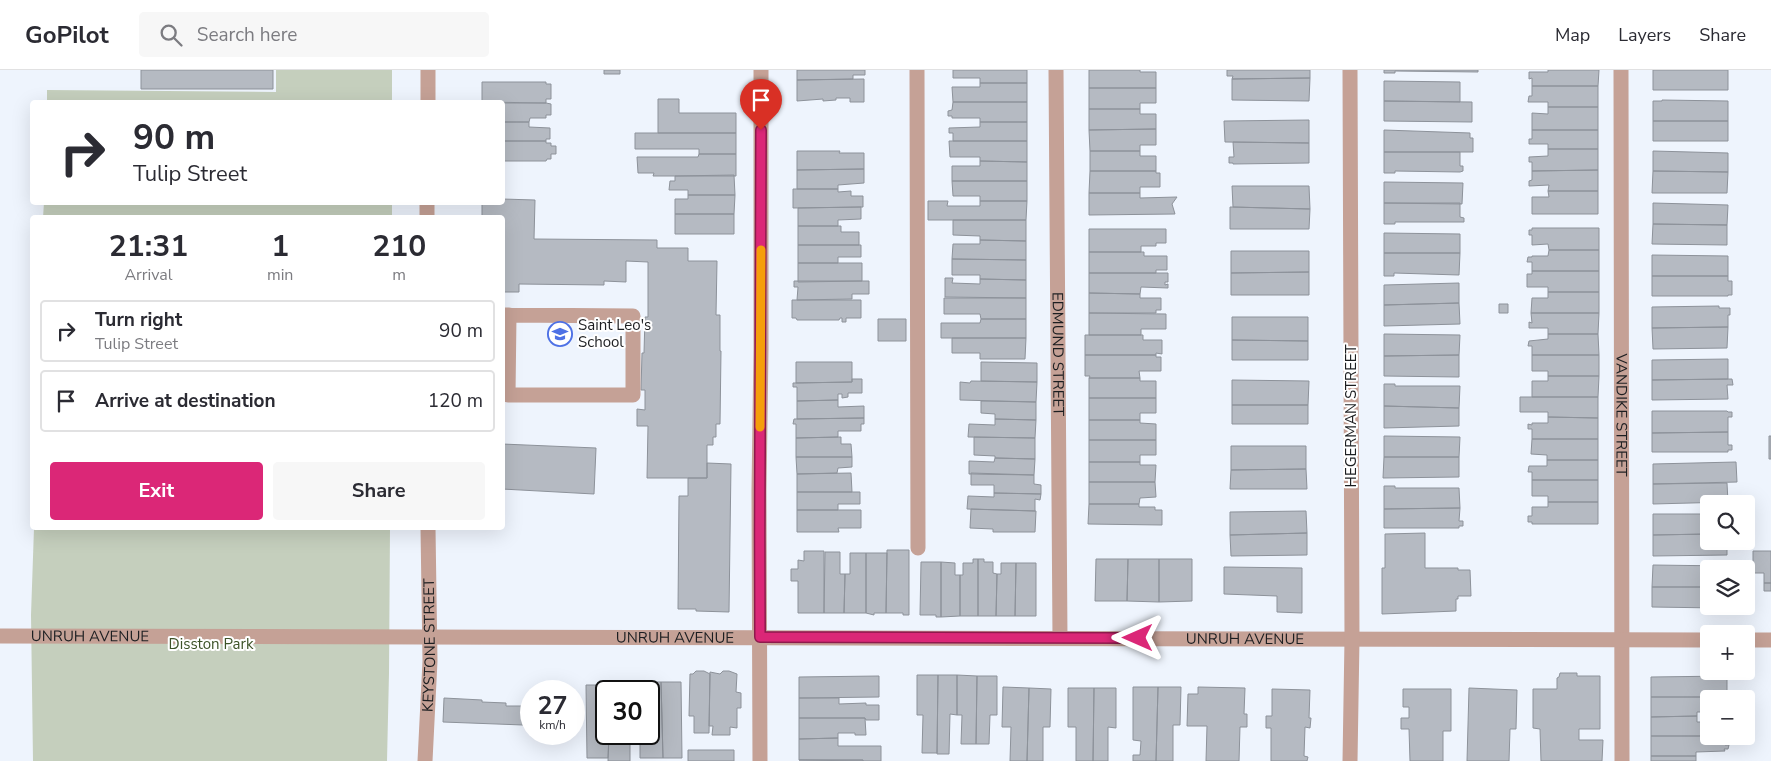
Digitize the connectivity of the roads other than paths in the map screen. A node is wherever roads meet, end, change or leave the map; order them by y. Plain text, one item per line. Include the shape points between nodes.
1 (428, 70) edge
2 (761, 70) edge
3 (917, 70) edge
4 (1056, 70) edge
5 (1350, 70) edge
6 (1621, 70) edge
7 (428, 100) edge
8 (506, 315) edge
9 (428, 530) edge
10 (918, 548) dead end
11 (0, 636) edge
12 (430, 636) junction
13 (760, 637) junction
14 (1060, 638) junction
15 (1352, 639) junction
16 (1621, 640) junction
17 (1700, 640) edge
18 (1755, 640) edge
19 (1771, 640) edge
20 (424, 761) edge
21 (760, 761) edge
22 (1350, 761) edge
23 (1622, 761) edge

1 - 7 street
2 - 13 street
3 - 10 street
4 - 14 street, EDMUND STREET
5 - 15 street, HEGERMAN STREET
6 - 16 street, VANDIKE STREET
8 - 8 street via 633,316 633,396 508,395
9 - 12 street, KEYSTONE STREET
11 - 12 street, UNRUH AVENUE
12 - 13 street, UNRUH AVENUE
12 - 20 street, KEYSTONE STREET
13 - 14 street, UNRUH AVENUE
13 - 21 street
14 - 15 street, UNRUH AVENUE
15 - 16 street, UNRUH AVENUE
15 - 22 street, HEGERMAN STREET
16 - 17 street, UNRUH AVENUE
16 - 23 street, VANDIKE STREET
18 - 19 street

